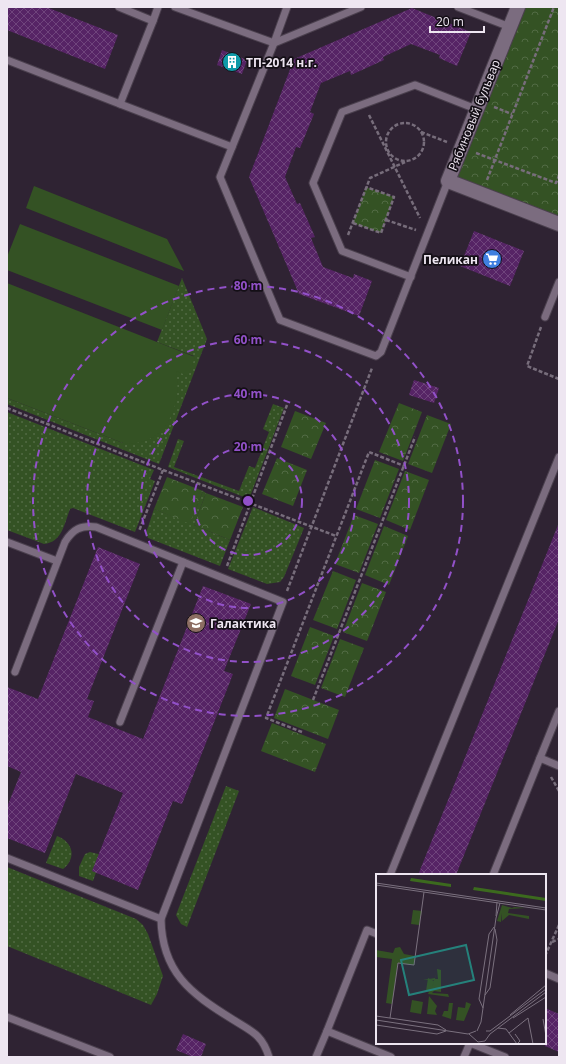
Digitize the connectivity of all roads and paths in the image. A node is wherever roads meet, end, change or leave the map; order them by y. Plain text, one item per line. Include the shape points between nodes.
1 (119, 7) edge
2 (158, 7) edge
3 (175, 7) edge
4 (287, 7) edge
5 (360, 7) edge
6 (458, 7) edge
7 (518, 7) edge
8 (554, 7) edge
9 (153, 21) junction
10 (510, 27) junction
11 (274, 43) junction
12 (7, 60) edge
13 (120, 104) junction
14 (364, 104) junction
15 (476, 109) junction
16 (422, 132) junction
17 (232, 147) junction
18 (461, 148) junction
19 (388, 152) junction
20 (495, 160) junction
21 (406, 162) junction
22 (395, 167) junction
23 (559, 176) edge
24 (448, 181) junction
25 (558, 184) edge
26 (366, 187) junction
27 (482, 194) junction
28 (386, 220) junction
29 (353, 223) junction
30 (559, 224) edge
31 (428, 235) junction
32 (342, 251) junction
33 (411, 277) junction
34 (559, 282) edge
35 (545, 317) joint
36 (376, 356) junction
37 (559, 379) edge
38 (287, 406) dead end
39 (7, 408) edge
40 (416, 437) dead end
41 (559, 457) edge
42 (404, 466) junction
43 (163, 470) junction
44 (250, 503) junction
45 (312, 526) junction
46 (336, 536) junction
47 (7, 542) edge
48 (134, 543) junction
49 (57, 561) junction
50 (182, 562) junction
51 (222, 578) junction
52 (283, 602) junction
53 (15, 672) dead end
54 (313, 700) dead end
55 (559, 711) edge
56 (120, 722) dead end
57 (302, 732) dead end
58 (540, 758) junction
59 (559, 766) edge
60 (7, 858) edge
61 (390, 874) edge
62 (494, 874) edge
63 (161, 920) junction
64 (559, 925) edge
65 (376, 934) edge
66 (559, 939) edge
67 (552, 942) junction
68 (546, 954) edge
69 (546, 973) edge
70 (559, 979) edge
71 (7, 1017) edge
72 (327, 1031) junction
73 (470, 1044) edge
74 (472, 1044) edge
75 (110, 1057) edge
76 (268, 1057) edge
77 (316, 1057) edge
78 (391, 1057) edge
79 (464, 1057) edge
80 (505, 1057) edge

1 - 9 lane
2 - 9 lane
3 - 11 lane
4 - 11 lane
5 - 11 lane
6 - 10 lane
7 - 10 street, Рябиновый бульвар
8 - 20 path
9 - 13 lane
10 - 15 street, Рябиновый бульвар
11 - 17 lane
12 - 13 lane
13 - 17 lane
14 - 15 lane via 415,85
14 - 19 path
14 - 32 lane via 342,112 313,183
15 - 18 street, Рябиновый бульвар
16 - 18 path
16 - 19 path via 411,124 398,124 388,133
16 - 21 path via 422,152 418,157
17 - 36 lane via 220,177 280,320
18 - 20 path
18 - 24 street, Рябиновый бульвар
19 - 21 path via 399,161
19 - 22 path
20 - 25 path
20 - 27 path
21 - 22 path
22 - 26 path via 370,178
22 - 31 path
23 - 25 path
24 - 27 street, Рябиновый бульвар
24 - 31 lane
26 - 28 path via 394,197
26 - 29 path
27 - 30 street, Рябиновый бульвар
28 - 29 path via 381,233
28 - 31 path
29 - 32 path
31 - 33 lane
32 - 33 lane
33 - 36 lane via 381,352
34 - 35 lane
35 - 37 path via 527,366
36 - 45 path
38 - 44 path
39 - 43 path
40 - 42 path
41 - 61 lane
42 - 46 path via 369,452
42 - 54 path
43 - 44 path
43 - 48 path
44 - 45 path
44 - 51 path
45 - 46 path
45 - 52 path
46 - 57 path via 266,718
47 - 49 lane
48 - 49 lane via 96,527 86,526 71,533
48 - 50 lane
49 - 53 lane
50 - 51 lane
50 - 56 lane
51 - 52 lane
52 - 63 lane
55 - 58 lane
58 - 59 lane
58 - 62 lane
60 - 63 lane
63 - 76 lane via 161,940 168,960 181,981 219,1011 256,1034 265,1045
64 - 67 path
65 - 72 lane via 367,930
66 - 67 path
67 - 68 path
69 - 70 lane
71 - 75 lane
72 - 77 lane
72 - 78 lane
73 - 79 lane
74 - 80 lane

